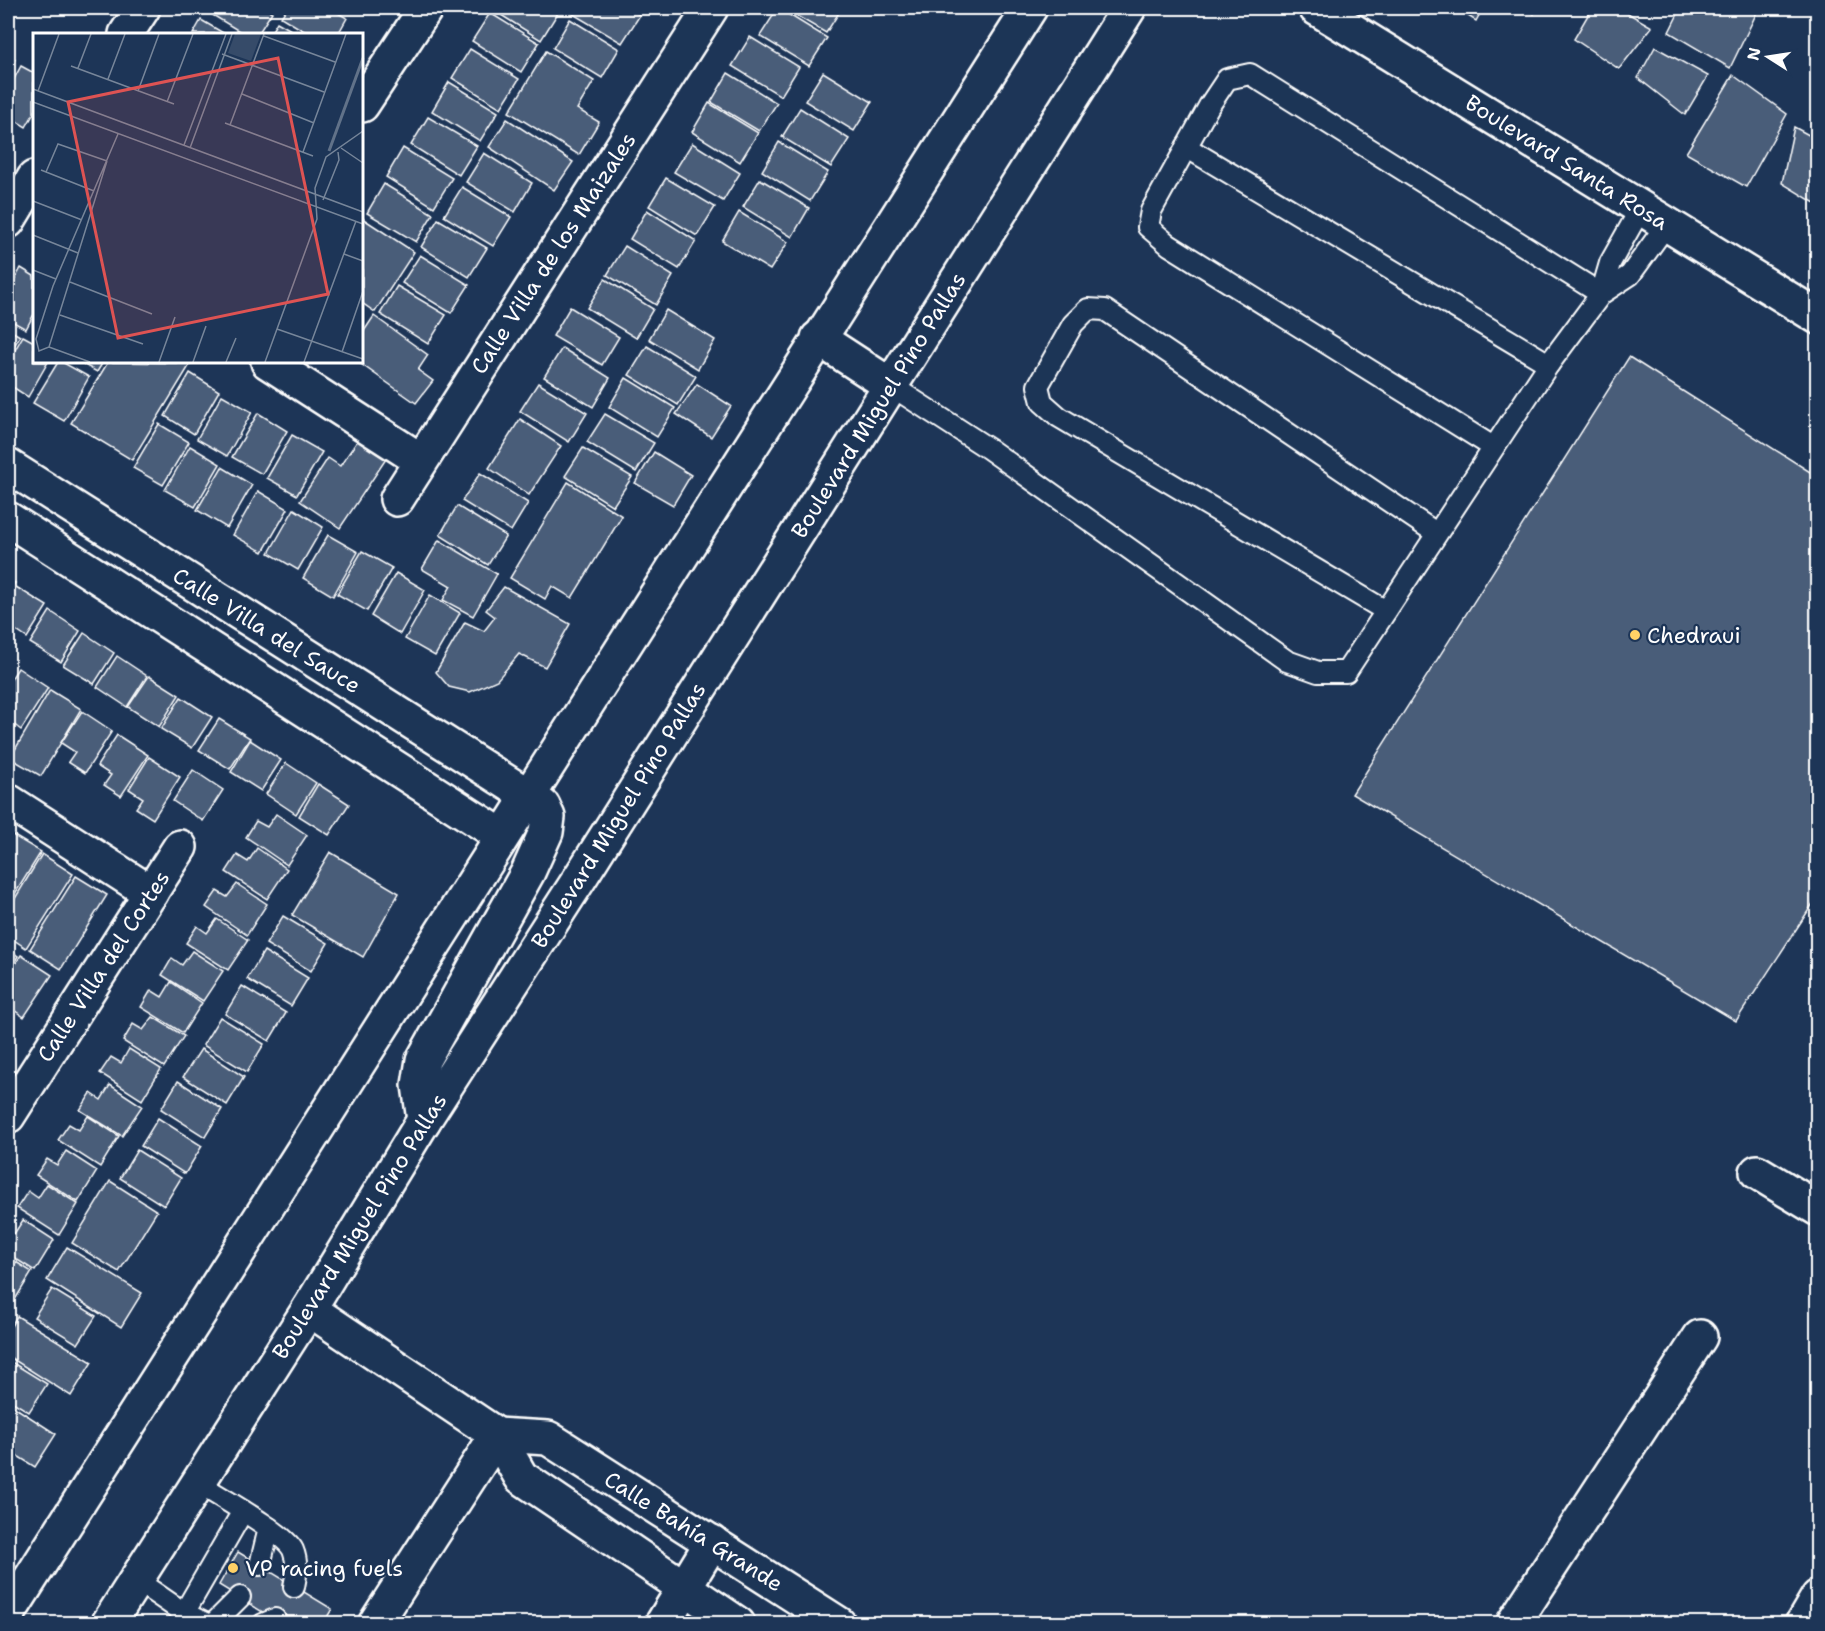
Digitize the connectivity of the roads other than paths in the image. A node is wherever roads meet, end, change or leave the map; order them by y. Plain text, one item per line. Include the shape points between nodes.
1 (143, 8) edge
2 (426, 8) edge
3 (711, 8) edge
4 (1030, 8) edge
5 (1129, 8) edge
6 (1316, 8) edge
7 (127, 33) edge
8 (363, 103) edge
9 (1186, 147) junction
10 (1654, 216) junction
11 (1601, 294) junction
12 (1818, 317) edge
13 (818, 338) junction
14 (270, 363) edge
15 (1549, 364) junction
16 (890, 385) junction
17 (1492, 447) junction
18 (420, 460) junction
19 (8, 465) edge
20 (397, 499) dead end
21 (8, 519) edge
22 (1436, 533) junction
23 (1386, 611) junction
24 (527, 795) junction
25 (8, 801) edge
26 (502, 836) junction
27 (180, 847) dead end
28 (151, 893) junction
29 (12, 1097) edge
30 (424, 1120) junction
31 (1756, 1172) dead end
32 (1818, 1209) edge
33 (309, 1309) junction
34 (1700, 1337) dead end
35 (497, 1435) junction
36 (198, 1484) junction
37 (243, 1511) junction
38 (269, 1528) junction
39 (712, 1542) junction
40 (261, 1565) dead end
41 (136, 1580) junction
42 (294, 1587) dead end
43 (686, 1588) junction
44 (240, 1597) dead end
45 (1818, 1597) edge
46 (184, 1613) junction
47 (8, 1614) edge
48 (108, 1623) edge
49 (207, 1623) edge
50 (213, 1623) edge
51 (375, 1623) edge
52 (663, 1623) edge
53 (738, 1623) edge
54 (839, 1623) edge
55 (1514, 1623) edge
56 (1802, 1623) edge

1 - 7 street
2 - 8 street
3 - 18 street, Calle Villa de los Maizales
4 - 13 street
5 - 16 street, Boulevard Miguel Pino Pallas
6 - 10 street, Boulevard Santa Rosa
9 - 11 lane via 1227,79 1250,74
9 - 15 lane
9 - 17 lane via 1151,211 1148,227 1169,246
10 - 11 lane via 1610,263
10 - 11 lane via 1630,275
10 - 12 street, Boulevard Santa Rosa
11 - 15 lane
13 - 16 street
13 - 24 street
14 - 18 street
15 - 17 lane
16 - 23 lane via 989,449 1287,661 1318,672 1346,672
16 - 30 street, Boulevard Miguel Pino Pallas
17 - 22 lane
18 - 20 street, Calle Villa de los Maizales
19 - 24 street, Calle Villa del Sauce
21 - 26 street, Calle Villa del Sauce
22 - 23 lane
22 - 23 lane via 1105,310 1088,309 1073,324 1038,386 1042,402 1059,417
24 - 26 street
24 - 30 street, Calle Villa del Sauce via 543,806 549,817 546,832 528,872 423,1060 419,1085
25 - 28 street
26 - 47 street
27 - 28 street, Calle Villa del Cortes
28 - 29 street, Calle Villa del Cortes
30 - 33 street, Boulevard Miguel Pino Pallas
31 - 32 street
33 - 35 street
33 - 36 street, Boulevard Miguel Pino Pallas
34 - 55 street
35 - 39 street, Calle Bahía Grande via 548,1438
35 - 43 street via 521,1477
35 - 51 street
36 - 37 lane
36 - 41 street, Boulevard Miguel Pino Pallas
37 - 38 lane
37 - 46 lane
38 - 40 lane
38 - 42 lane via 292,1548 297,1570
39 - 43 street
39 - 54 street, Calle Bahía Grande
41 - 46 lane
41 - 48 street, Boulevard Miguel Pino Pallas
43 - 52 street
43 - 53 street
44 - 50 lane
45 - 56 street
46 - 49 lane

